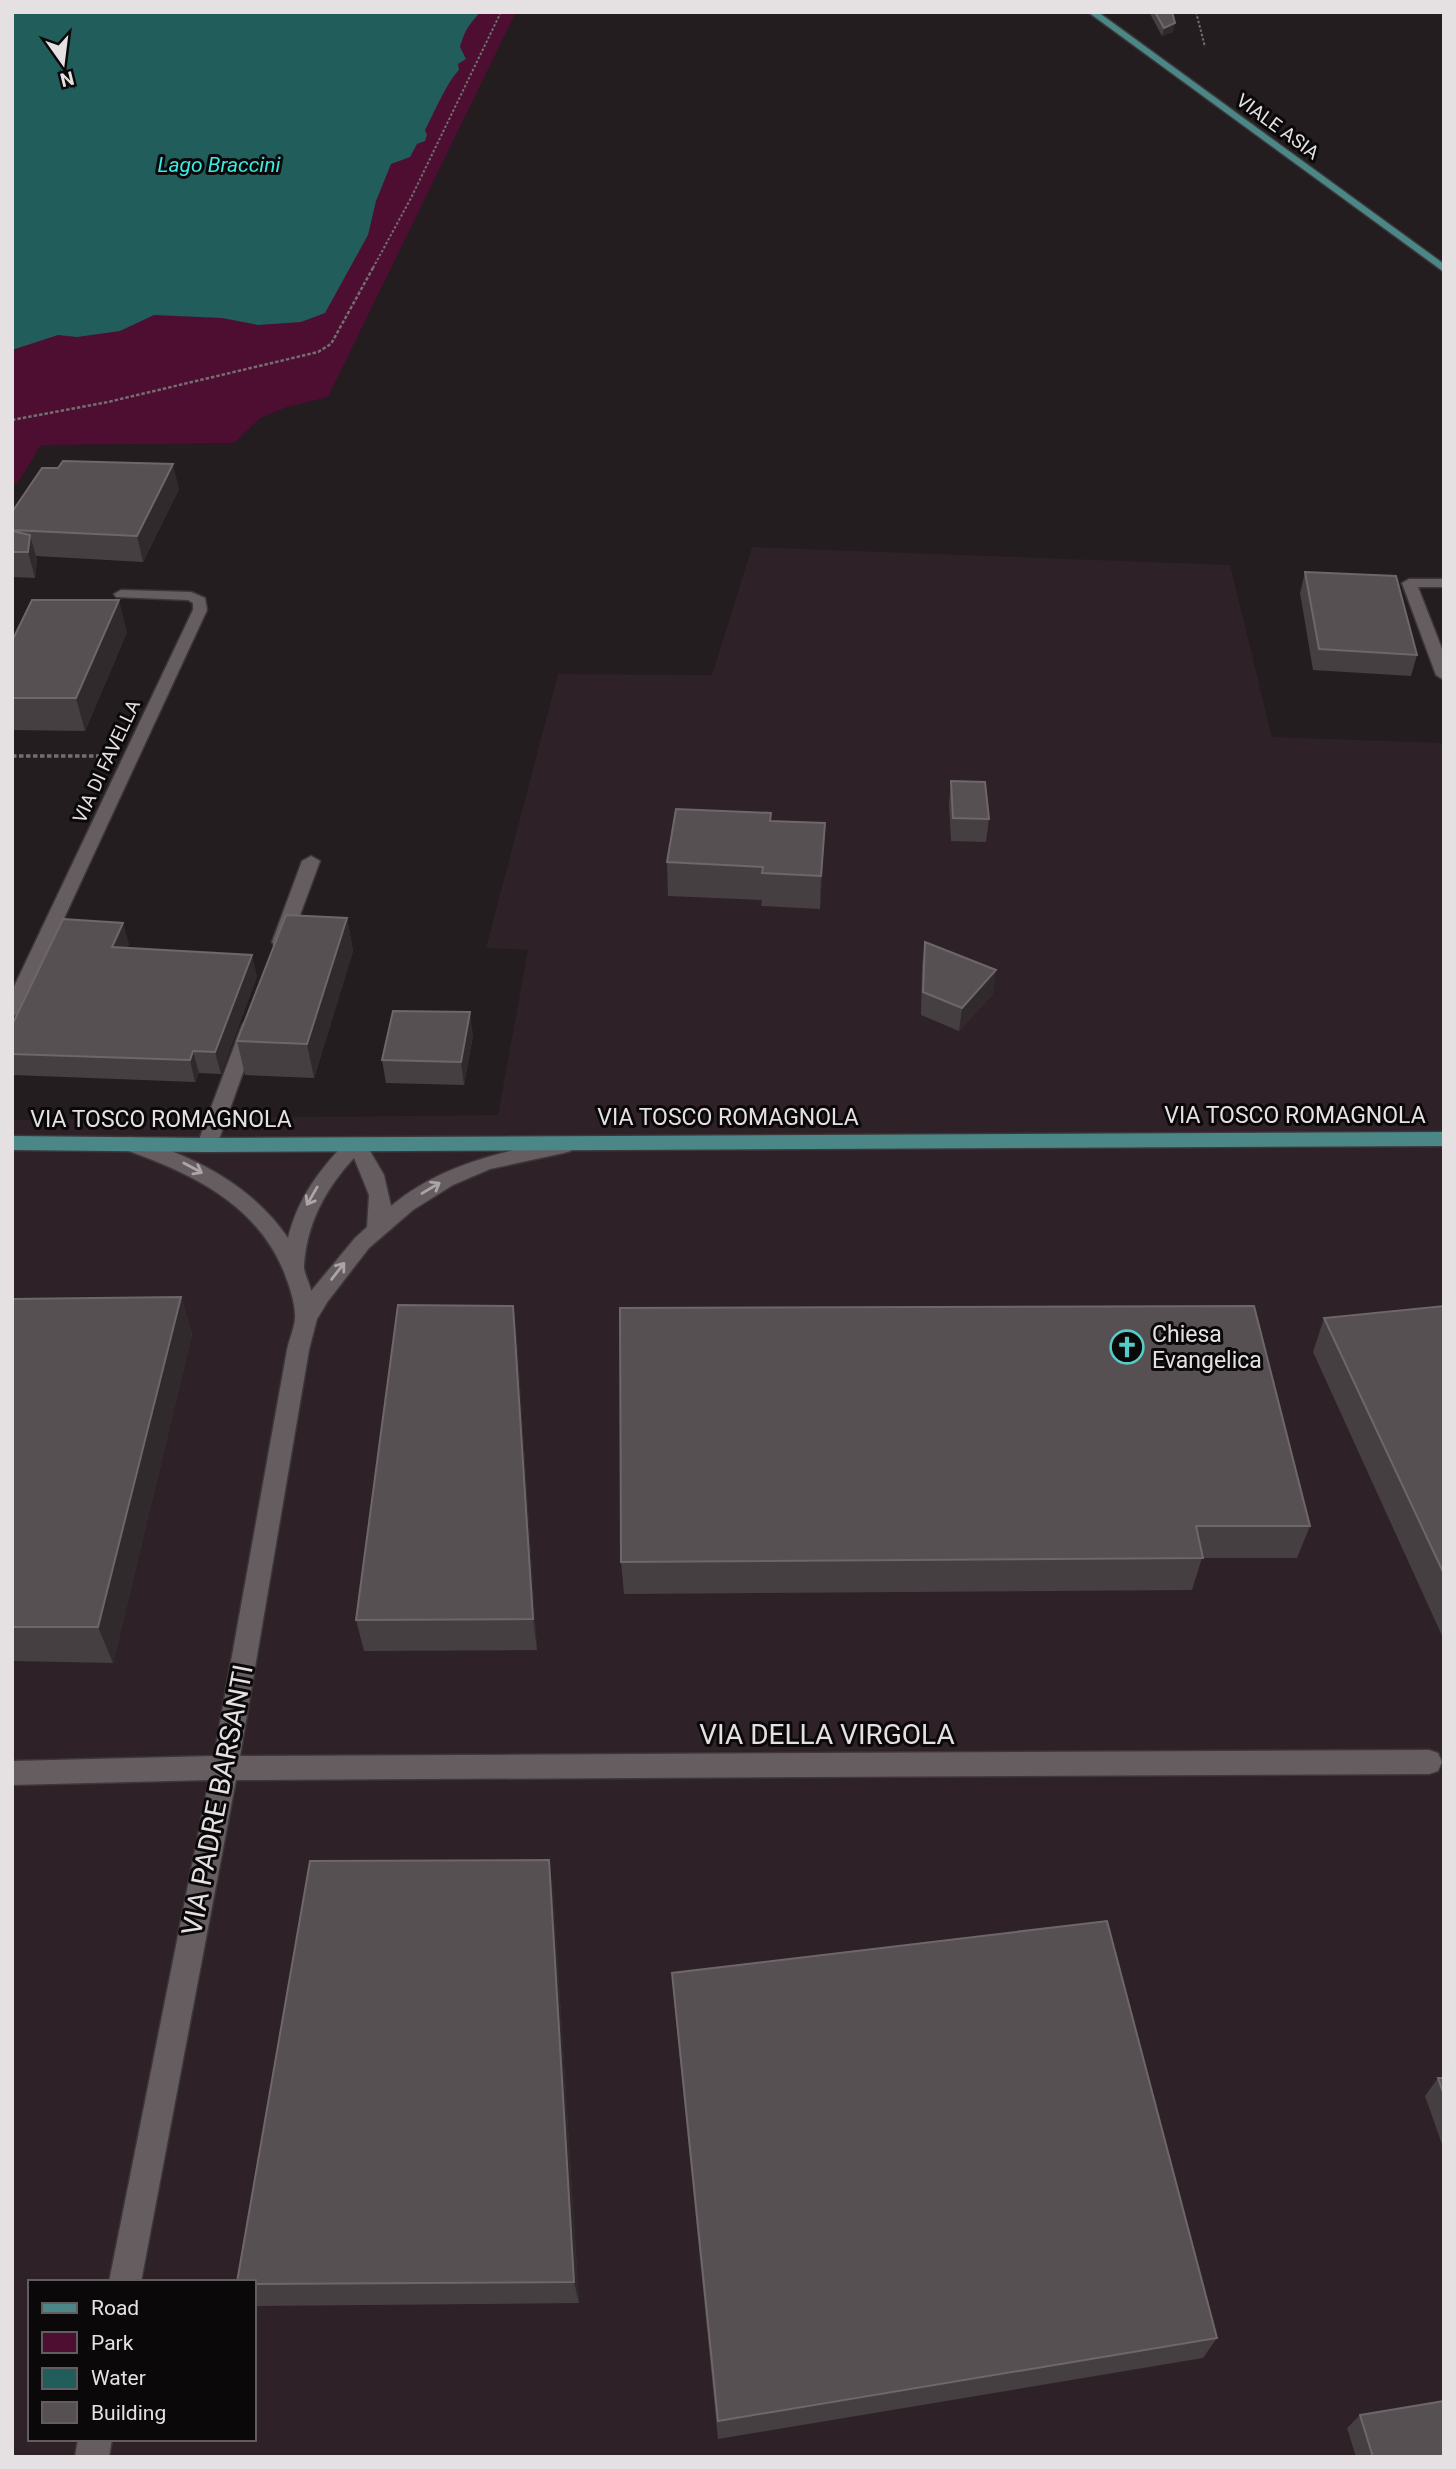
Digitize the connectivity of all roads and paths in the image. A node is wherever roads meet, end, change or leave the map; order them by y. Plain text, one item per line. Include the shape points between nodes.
1 (501, 12) edge
2 (1092, 12) edge
3 (1196, 12) edge
4 (1205, 47) dead end
5 (1444, 269) edge
6 (12, 420) edge
7 (1444, 583) edge
8 (121, 594) dead end
9 (1444, 675) edge
10 (12, 756) edge
11 (132, 756) junction
12 (311, 861) dead end
13 (273, 965) edge
14 (12, 1011) edge
15 (254, 1017) edge
16 (1444, 1139) edge
17 (12, 1143) edge
18 (579, 1143) junction
19 (130, 1144) junction
20 (356, 1144) junction
21 (207, 1145) junction
22 (377, 1230) junction
23 (294, 1263) junction
24 (306, 1318) junction
25 (1429, 1762) dead end
26 (225, 1768) junction
27 (12, 1773) edge
28 (125, 2280) edge

1 - 6 path via 411,198 331,344 289,360
2 - 5 main road, VIALE ASIA
3 - 4 path
7 - 9 street via 1409,583
8 - 11 street, VIA DI FAVELLA via 191,596 200,601 200,610
10 - 11 path
11 - 14 street, VIA DI FAVELLA
12 - 13 street
15 - 21 street
16 - 18 main road, VIA TOSCO ROMAGNOLA
17 - 19 main road, VIA TOSCO ROMAGNOLA
18 - 20 main road, VIA TOSCO ROMAGNOLA
22 -> 18 street, VIA PADRE BARSANTI via 425,1191 464,1171 520,1153
19 - 21 main road, VIA TOSCO ROMAGNOLA
19 -> 23 street, VIA PADRE BARSANTI via 191,1167 247,1203
20 - 21 main road, VIA TOSCO ROMAGNOLA
20 - 22 street via 375,1175 382,1198
20 -> 23 street, VIA PADRE BARSANTI via 313,1192 301,1223
24 -> 22 street, VIA PADRE BARSANTI via 348,1259
23 - 24 street, VIA PADRE BARSANTI
24 - 26 street, VIA PADRE BARSANTI
25 - 26 street, VIA DELLA VIRGOLA
26 - 27 street, VIA DELLA VIRGOLA
26 - 28 street, VIA PADRE BARSANTI

